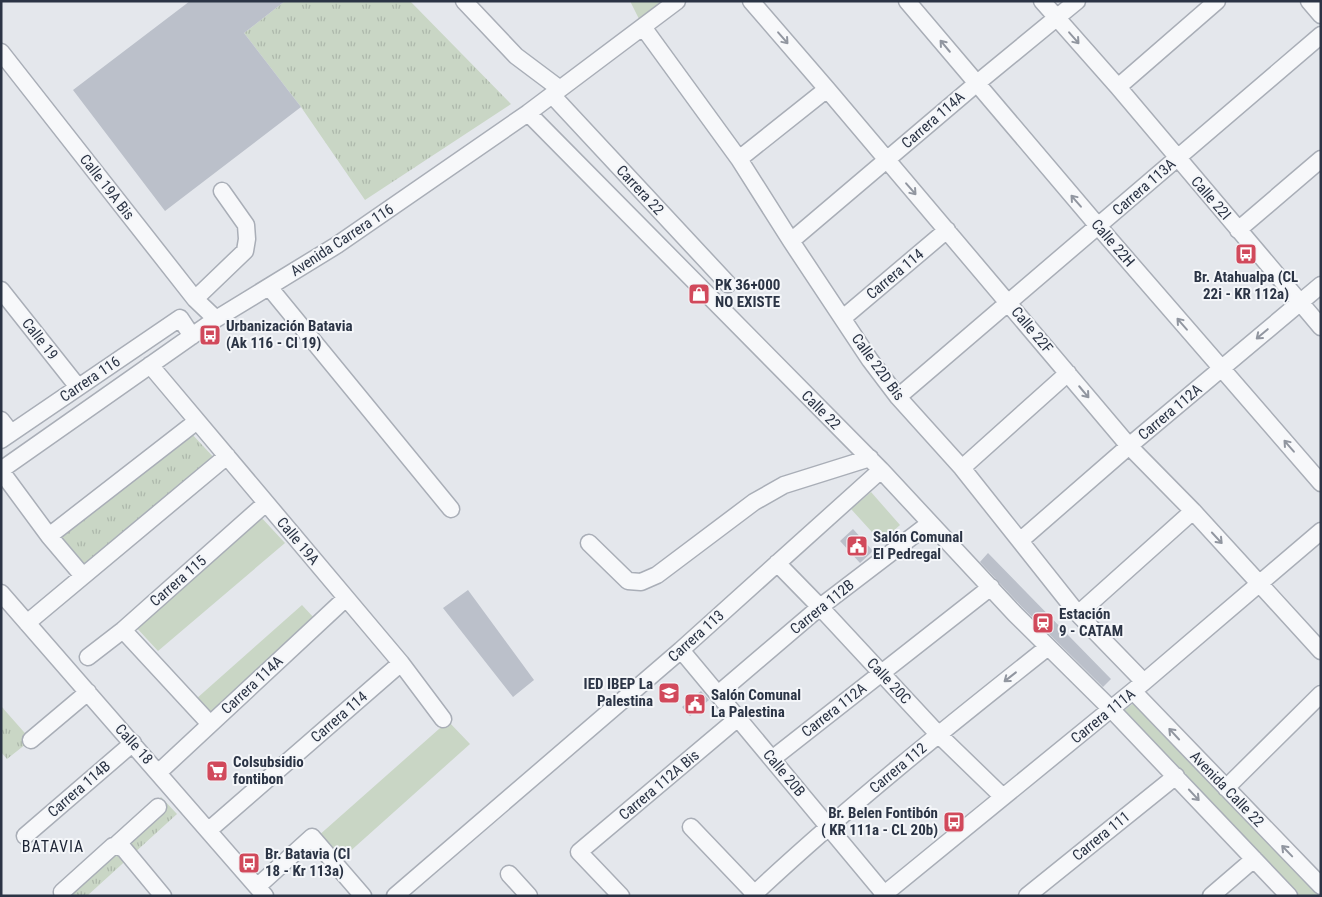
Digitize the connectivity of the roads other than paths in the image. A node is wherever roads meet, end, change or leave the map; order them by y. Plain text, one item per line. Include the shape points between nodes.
1 (464, 1) edge
2 (677, 1) edge
3 (751, 1) edge
4 (907, 1) edge
5 (1042, 1) edge
6 (1077, 1) edge
7 (1218, 1) edge
8 (1309, 1) edge
9 (1321, 16) edge
10 (1057, 19) junction
11 (643, 27) junction
12 (1321, 35) edge
13 (1, 52) edge
14 (976, 84) junction
15 (1118, 87) junction
16 (827, 89) junction
17 (556, 92) junction
18 (528, 113) junction
19 (1176, 158) junction
20 (739, 159) junction
21 (1321, 159) edge
22 (886, 160) junction
23 (222, 191) dead end
24 (1098, 226) junction
25 (947, 230) junction
26 (1238, 230) junction
27 (790, 241) junction
28 (728, 284) dead end
29 (1321, 285) edge
30 (269, 286) junction
31 (2, 294) edge
32 (195, 299) junction
33 (1008, 302) junction
34 (1300, 303) junction
35 (843, 318) junction
36 (216, 320) junction
37 (1321, 327) edge
38 (192, 336) junction
39 (150, 365) junction
40 (1221, 368) junction
41 (1068, 373) junction
42 (78, 387) junction
43 (898, 397) junction
44 (1, 420) edge
45 (197, 421) junction
46 (6, 436) edge
47 (1129, 446) junction
48 (227, 456) junction
49 (870, 458) junction
50 (962, 468) junction
51 (882, 470) junction
52 (1, 471) edge
53 (1321, 483) edge
54 (266, 503) junction
55 (450, 509) dead end
56 (1192, 511) junction
57 (930, 523) junction
58 (1321, 531) edge
59 (49, 536) junction
60 (1021, 540) junction
61 (588, 543) dead end
62 (777, 563) junction
63 (83, 576) junction
64 (1260, 584) junction
65 (990, 587) junction
66 (1, 593) edge
67 (346, 598) junction
68 (820, 607) junction
69 (1078, 614) junction
70 (28, 623) junction
71 (123, 630) junction
72 (1048, 647) junction
73 (682, 650) junction
74 (1321, 651) edge
75 (88, 657) dead end
76 (401, 663) junction
77 (882, 673) junction
78 (1139, 687) junction
79 (88, 692) junction
80 (718, 694) junction
81 (1321, 694) edge
82 (1111, 709) junction
83 (738, 718) junction
84 (443, 719) dead end
85 (210, 724) junction
86 (938, 734) junction
87 (31, 740) dead end
88 (133, 743) junction
89 (772, 759) junction
90 (159, 772) junction
91 (1176, 776) junction
92 (1226, 788) junction
93 (1003, 797) junction
94 (158, 807) dead end
95 (828, 826) junction
96 (691, 827) dead end
97 (209, 830) junction
98 (25, 836) dead end
99 (116, 845) junction
100 (1254, 859) junction
101 (509, 874) dead end
102 (1321, 886) edge
103 (262, 891) edge
104 (754, 895) edge
105 (884, 895) edge
106 (63, 896) edge
107 (163, 896) edge
108 (363, 896) edge
109 (395, 896) edge
110 (529, 896) edge
111 (621, 896) edge
112 (1027, 896) edge
113 (1211, 896) edge
114 (1289, 896) edge

1 - 17 street, Carrera 22 via 516,56
2 - 11 street, Avenida Carrera 116
3 -> 16 street, Calle 22F
14 -> 4 street, Calle 22H
5 - 10 street, Calle 22I
6 - 10 street, Carrera 114A
7 - 15 street
8 - 9 street
10 - 14 street, Carrera 114A
10 -> 15 street, Calle 22I
11 - 17 street, Avenida Carrera 116
11 - 20 street, Calle 22D Bis
12 - 19 street, Carrera 113A
13 - 32 street, Calle 19A Bis
14 - 22 street, Carrera 114A
24 -> 14 street, Calle 22H
15 - 19 street, Calle 22I
16 - 20 street
16 - 22 street, Calle 22F
17 - 18 street, Avenida Carrera 116
17 - 28 street, Carrera 22
18 - 30 street, Avenida Carrera 116 via 337,244
18 - 49 street, Calle 22
19 - 24 street, Carrera 113A
19 - 26 street, Calle 22I
20 - 27 street, Calle 22D Bis
21 - 26 street
22 -> 25 street, Calle 22F
22 - 27 street, Carrera 114A
23 - 32 street via 246,225 245,251
24 - 33 street, Carrera 113A
40 -> 24 street, Calle 22H
25 - 33 street, Calle 22F
25 - 35 street, Carrera 114
26 - 34 street, Calle 22I
27 - 35 street, Calle 22D Bis
29 - 34 street, Carrera 112A
30 - 36 street, Avenida Carrera 116
30 - 55 street
31 - 42 street, Calle 19
32 - 36 street, Calle 19A Bis
33 - 41 street, Calle 22F
33 - 43 street, Carrera 113A
34 - 37 street, Calle 22I
34 -> 40 street, Carrera 112A
35 - 43 street, Calle 22D Bis
36 - 38 street, Avenida Carrera 116
38 - 39 street, Avenida Carrera 116
38 - 42 street, Carrera 116 via 180,318
39 - 45 street, Calle 19A
39 - 52 street, Avenida Carrera 116
40 - 47 street, Carrera 112A
53 -> 40 street, Calle 22H
41 -> 47 street, Calle 22F
41 - 50 street
42 - 46 street, Carrera 116
43 - 50 street, Calle 22D Bis
44 - 46 street
45 - 48 street, Calle 19A
45 - 59 street
47 - 56 street, Calle 22F
47 - 60 street, Carrera 112A
48 - 54 street, Calle 19A
48 - 63 street
49 - 51 street, Calle 22
49 - 61 street via 784,485 754,502 657,575 641,582 628,581
50 - 60 street, Calle 22D Bis
51 - 57 street, Calle 22
51 - 62 street, Carrera 113
52 - 59 street
54 - 67 street, Calle 19A
54 - 71 street, Carrera 115
56 -> 64 street, Calle 22F
56 - 69 street
57 - 65 street, Calle 22
57 - 68 street, Carrera 112B
58 - 64 street, Carrera 111A
59 - 63 street
60 - 69 street, Calle 22D Bis
62 - 68 street, Calle 20C
62 - 73 street, Carrera 113
63 - 70 street
64 - 74 street, Calle 22F
64 - 78 street, Carrera 111A
65 - 72 street, Calle 22
65 - 77 street, Carrera 112A
66 - 70 street, Calle 18
67 - 76 street, Calle 19A
67 - 85 street, Carrera 114A
68 - 77 street, Calle 20C
68 - 80 street, Carrera 112B
69 - 78 street, Calle 22D Bis
70 - 79 street, Calle 18
71 - 75 street, Carrera 115
71 - 85 street
72 - 82 street, Calle 22
72 -> 86 street, Carrera 112
73 - 80 street, Calle 20B
73 - 109 street, Carrera 113
76 - 84 street, Calle 19A
76 - 97 street, Carrera 114
77 - 86 street, Calle 20C
77 - 89 street, Carrera 112A
78 - 82 street, Carrera 111A
92 -> 78 street, Avenida Calle 22
79 - 87 street
79 - 88 street, Calle 18
80 - 83 street, Calle 20B
81 - 92 street
82 - 91 street, Avenida Calle 22
82 - 93 street, Carrera 111A
83 - 89 street, Calle 20B
83 - 111 street, Carrera 112A Bis via 579,852
85 - 90 street, Carrera 114A
86 - 93 street, Calle 20C
86 - 95 street, Carrera 112
88 - 90 street, Calle 18
88 - 98 street, Carrera 114B
89 - 95 street, Calle 20B
90 - 97 street, Calle 18
91 -> 100 street, Avenida Calle 22
91 - 112 street, Carrera 111
102 -> 92 street, Avenida Calle 22
93 - 105 street, Carrera 111A
94 - 99 street
95 - 104 street, Carrera 112
95 - 105 street, Calle 20B
96 - 104 street
97 - 103 street, Calle 18
99 - 106 street via 62,892
99 - 107 street via 124,849
100 - 113 street
100 - 114 street, Avenida Calle 22
101 - 110 street
103 - 108 street via 312,838

